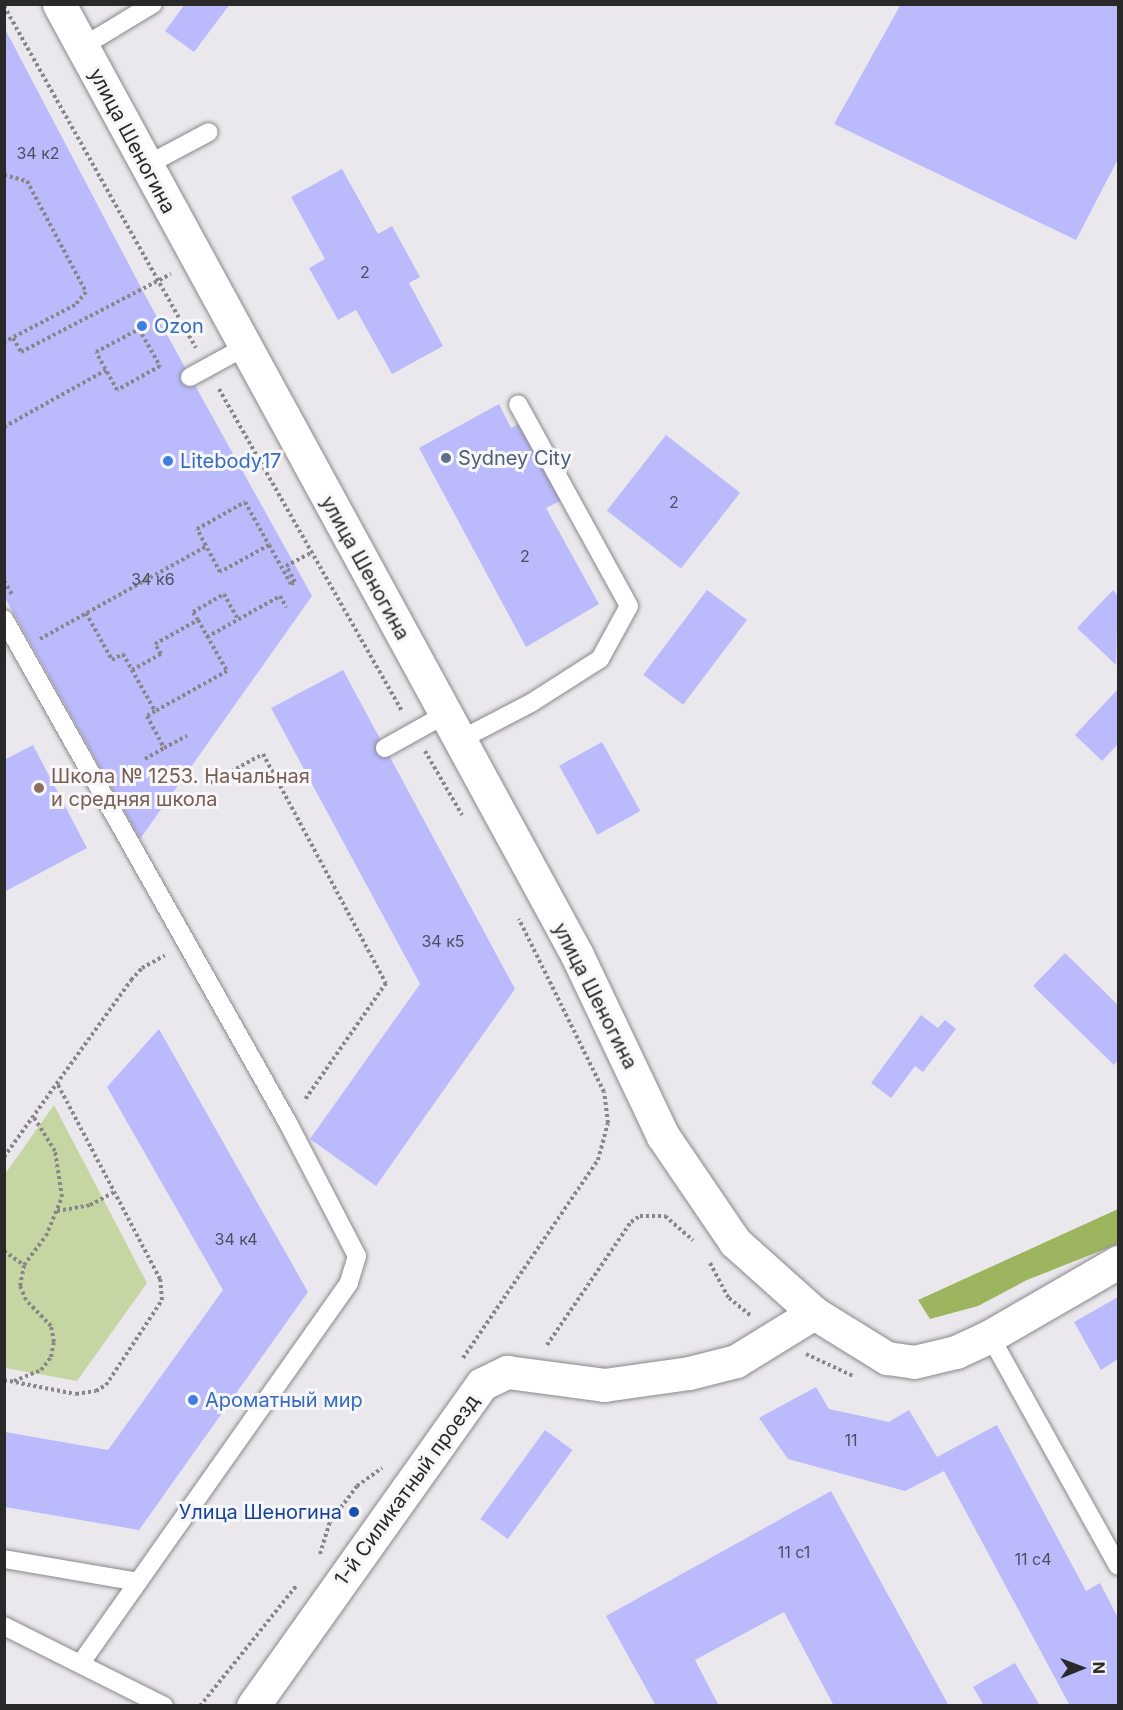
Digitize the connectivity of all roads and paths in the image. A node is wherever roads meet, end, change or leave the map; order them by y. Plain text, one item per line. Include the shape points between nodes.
1 (59, 4) edge
2 (153, 4) edge
3 (4, 6) edge
4 (82, 47) junction
5 (209, 132) dead end
6 (145, 165) junction
7 (4, 176) edge
8 (146, 287) dead end
9 (13, 338) junction
10 (4, 342) edge
11 (243, 348) junction
12 (207, 368) junction
13 (106, 370) junction
14 (190, 377) dead end
15 (518, 404) dead end
16 (4, 427) edge
17 (269, 545) junction
18 (207, 546) junction
19 (312, 552) junction
20 (286, 607) dead end
21 (86, 614) junction
22 (4, 619) edge
23 (198, 620) junction
24 (238, 620) junction
25 (207, 637) junction
26 (31, 644) dead end
27 (132, 670) junction
28 (155, 711) junction
29 (453, 727) junction
30 (414, 732) junction
31 (187, 736) dead end
32 (164, 748) junction
33 (385, 748) dead end
34 (145, 759) dead end
35 (210, 783) dead end
36 (467, 825) dead end
37 (518, 917) dead end
38 (185, 945) junction
39 (57, 1083) junction
40 (33, 1116) junction
41 (288, 1123) junction
42 (4, 1156) edge
43 (114, 1192) junction
44 (57, 1211) junction
45 (4, 1251) edge
46 (1119, 1262) edge
47 (24, 1265) junction
48 (814, 1313) junction
49 (990, 1336) junction
50 (456, 1366) dead end
51 (4, 1380) edge
52 (11, 1382) junction
53 (387, 1464) dead end
54 (4, 1559) edge
55 (319, 1559) dead end
56 (1119, 1566) edge
57 (304, 1577) dead end
58 (138, 1582) junction
59 (4, 1626) edge
60 (82, 1662) junction
61 (164, 1706) edge
62 (200, 1706) edge
63 (253, 1706) edge

1 - 4 street, улица Шеногина
2 - 4 lane
3 - 12 path
4 - 6 street, улица Шеногина
5 - 6 lane
6 - 11 street, улица Шеногина
7 - 9 path via 27,181 86,292 75,305
8 - 9 path via 21,352
9 - 10 path
11 - 12 lane
11 - 29 street, улица Шеногина
12 - 14 lane
12 - 19 path
13 - 13 path via 96,352 139,329 160,366 117,390
13 - 16 path
15 - 29 lane via 628,606 600,659 531,703
17 - 18 path via 220,572
17 - 18 path via 245,502 197,529
17 - 19 path via 291,584 295,582 286,566
18 - 21 path
19 - 30 path
20 - 24 path via 280,596
21 - 26 path
21 - 27 path via 112,660 123,654
22 - 38 lane
23 - 24 path via 193,612 224,594
23 - 25 path
23 - 27 path via 155,644 161,654
24 - 25 path
25 - 28 path via 227,671
27 - 28 path
28 - 32 path via 147,716
29 - 30 lane
29 - 48 street, улица Шеногина via 577,955 663,1136 735,1242
30 - 33 lane
30 - 36 path
31 - 32 path
32 - 34 path
35 - 41 path via 263,754 386,983
37 - 50 path via 604,1092 607,1131 598,1160 567,1211
38 - 39 path via 136,974
38 - 41 lane
39 - 40 path
39 - 43 path
40 - 42 path
40 - 44 path via 55,1151 62,1197
41 - 58 lane via 354,1245 358,1263 355,1273
43 - 44 path via 90,1205
43 - 52 path via 160,1279 162,1300 158,1311 106,1385 96,1391 76,1394
44 - 47 path via 46,1236
45 - 47 path
46 - 49 street
47 - 52 path via 20,1286 26,1300 45,1317 54,1342 51,1357 41,1370
48 - 49 street via 887,1358 914,1362 956,1352
48 - 63 street, 1-й Силикатный проезд via 736,1360 689,1373 604,1385 507,1372 482,1384
49 - 56 lane
51 - 52 path
53 - 55 path via 357,1486 330,1522
54 - 58 lane
57 - 62 path
58 - 60 lane
59 - 60 lane
60 - 61 lane

